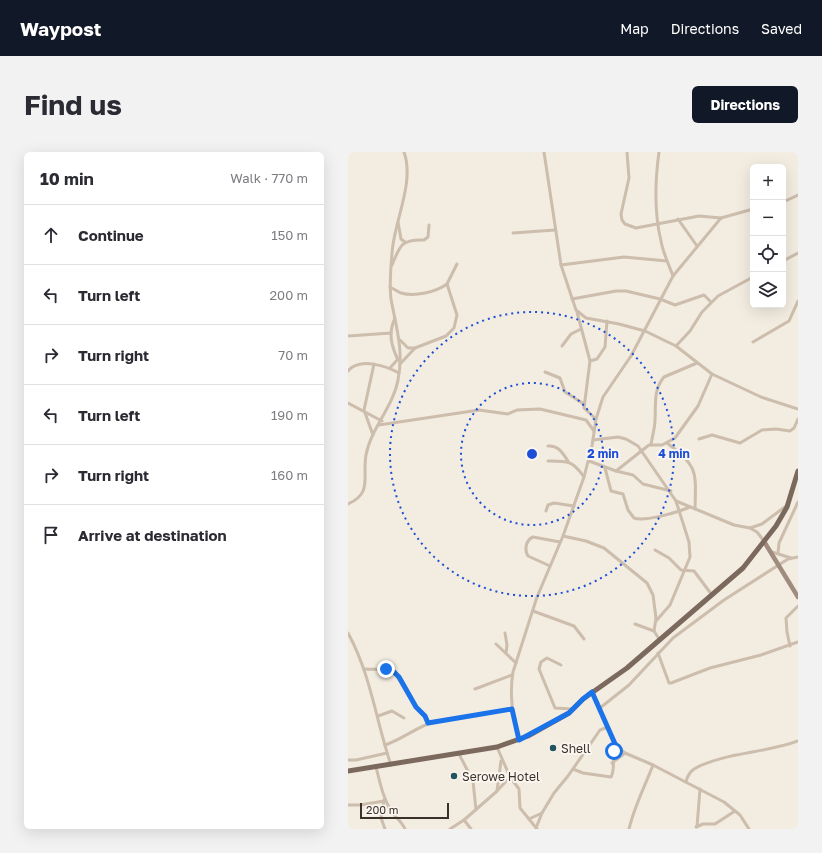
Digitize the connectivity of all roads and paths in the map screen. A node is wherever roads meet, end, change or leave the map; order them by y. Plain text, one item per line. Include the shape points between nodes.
1 (404, 152) edge
2 (544, 152) edge
3 (627, 152) edge
4 (659, 152) edge
5 (798, 195) edge
6 (786, 201) edge
7 (750, 210) edge
8 (721, 218) junction
9 (398, 219) junction
10 (678, 219) junction
11 (658, 224) junction
12 (429, 225) dead end
13 (555, 230) junction
14 (513, 234) dead end
15 (405, 242) junction
16 (697, 246) junction
17 (798, 254) edge
18 (786, 260) edge
19 (667, 261) junction
20 (457, 264) dead end
21 (561, 265) junction
22 (391, 268) junction
23 (672, 276) junction
24 (750, 279) edge
25 (447, 284) junction
26 (390, 287) junction
27 (572, 299) junction
28 (660, 299) junction
29 (798, 301) edge
30 (712, 302) junction
31 (576, 310) junction
32 (395, 317) junction
33 (607, 321) junction
34 (581, 328) junction
35 (645, 331) junction
36 (391, 334) junction
37 (399, 335) junction
38 (348, 336) edge
39 (400, 340) junction
40 (753, 342) dead end
41 (562, 346) dead end
42 (676, 346) junction
43 (416, 348) junction
44 (399, 358) junction
45 (590, 361) junction
46 (697, 363) junction
47 (374, 364) junction
48 (400, 364) junction
49 (390, 368) junction
50 (348, 370) edge
51 (545, 372) dead end
52 (399, 373) junction
53 (712, 374) junction
54 (348, 403) edge
55 (584, 404) junction
56 (798, 409) edge
57 (364, 410) junction
58 (596, 419) junction
59 (798, 419) edge
60 (382, 421) junction
61 (379, 425) junction
62 (594, 431) junction
63 (373, 435) junction
64 (699, 439) dead end
65 (593, 440) junction
66 (667, 443) junction
67 (651, 445) junction
68 (548, 446) dead end
69 (642, 450) junction
70 (548, 461) dead end
71 (589, 461) junction
72 (568, 462) junction
73 (605, 467) junction
74 (616, 471) junction
75 (798, 471) edge
76 (584, 477) junction
77 (671, 491) junction
78 (676, 501) junction
79 (798, 502) edge
80 (348, 504) edge
81 (574, 506) junction
82 (787, 506) junction
83 (690, 507) junction
84 (695, 509) junction
85 (546, 511) dead end
86 (680, 511) junction
87 (750, 528) junction
88 (563, 536) junction
89 (560, 542) junction
90 (765, 543) junction
91 (655, 550) dead end
92 (772, 552) junction
93 (778, 553) junction
94 (798, 557) edge
95 (791, 558) junction
96 (780, 565) junction
97 (550, 566) junction
98 (683, 571) junction
99 (712, 595) junction
100 (798, 596) edge
101 (798, 606) edge
102 (533, 611) junction
103 (656, 621) junction
104 (635, 624) dead end
105 (654, 631) junction
106 (348, 633) edge
107 (505, 633) dead end
108 (584, 639) dead end
109 (659, 639) junction
110 (798, 642) edge
111 (496, 644) dead end
112 (790, 646) junction
113 (506, 653) junction
114 (658, 653) junction
115 (516, 663) junction
116 (562, 665) dead end
117 (364, 668) junction
118 (512, 675) junction
119 (475, 688) dead end
120 (592, 692) junction
121 (600, 708) junction
122 (512, 709) junction
123 (572, 709) junction
124 (378, 716) junction
125 (404, 718) dead end
126 (428, 723) junction
127 (608, 727) junction
128 (519, 740) junction
129 (798, 741) edge
130 (385, 745) junction
131 (616, 746) junction
132 (497, 747) junction
133 (387, 753) junction
134 (625, 753) junction
135 (459, 754) junction
136 (501, 759) junction
137 (348, 760) edge
138 (612, 764) junction
139 (391, 765) junction
140 (653, 765) junction
141 (376, 767) junction
142 (573, 769) junction
143 (348, 771) edge
144 (510, 777) junction
145 (686, 782) junction
146 (700, 789) junction
147 (496, 792) junction
148 (384, 799) junction
149 (348, 805) edge
150 (476, 810) junction
151 (735, 810) junction
152 (542, 813) junction
153 (464, 820) junction
154 (529, 820) junction
155 (536, 828) edge
156 (697, 828) edge
157 (385, 829) edge
158 (405, 829) edge
159 (450, 829) edge
160 (471, 829) edge
161 (629, 829) edge
162 (749, 829) edge

1 - 9 street via 408,176
2 - 13 street
3 - 11 street via 629,178 622,220 636,228
4 - 11 street via 656,196
5 - 6 street
7 - 8 street
8 - 10 street via 705,216
8 - 16 street
9 - 15 street via 401,239
9 - 22 street
10 - 11 street
10 - 16 street
11 - 19 street via 660,242
12 - 15 street via 429,235 425,240
13 - 14 street
13 - 21 street
15 - 22 street via 400,247
16 - 23 street
17 - 18 street
19 - 21 street via 624,257
19 - 23 street
20 - 25 street
21 - 27 street
22 - 26 street
23 - 28 street
24 - 30 street
25 - 26 street via 438,290 415,294 402,293
25 - 43 street via 457,315 454,328 446,336
26 - 32 street
27 - 28 street via 621,291
27 - 31 street
28 - 30 street via 676,305 704,295
28 - 35 street
29 - 40 street via 789,321
30 - 42 street
31 - 33 street via 586,318
31 - 34 street
32 - 36 street
32 - 37 street
33 - 35 street
33 - 45 street via 605,347 597,359
34 - 41 street via 571,334
34 - 45 street
35 - 42 street
35 - 58 street via 603,397
36 - 37 street
36 - 38 street
36 - 44 street via 392,346
37 - 39 street
39 - 43 street via 408,348
39 - 44 street
42 - 46 street
43 - 48 street
44 - 48 street
44 - 49 street
45 - 55 street
46 - 53 street
46 - 67 street via 664,377 661,381 654,402 655,419
47 - 49 street
47 - 50 street via 358,365
47 - 57 street
48 - 52 street
49 - 52 street
51 - 55 street via 560,378 565,392
52 - 60 street
53 - 56 street via 761,397
53 - 66 street via 698,406 675,438
54 - 57 street
55 - 58 street via 586,411
57 - 60 street
57 - 63 street
58 - 62 street
59 - 64 street via 790,431 762,430 743,443 712,435
60 - 61 street
61 - 62 street via 479,410 508,414 517,410 540,409 586,420
61 - 63 street
62 - 65 street
63 - 80 street via 366,455 364,491 361,497
65 - 69 street via 618,437 626,439
65 - 71 street
66 - 67 street via 660,446
66 - 84 street via 685,456 695,472
67 - 69 street
68 - 72 street via 554,445 559,448
69 - 74 street
69 - 77 street via 648,462
70 - 72 street
71 - 73 street
71 - 76 street
72 - 76 street via 577,467
73 - 74 street
73 - 86 street via 611,491 623,494 628,510 634,518 639,520
74 - 77 street via 633,476 643,484
75 - 82 main road
76 - 81 street
77 - 78 street
78 - 83 street
78 - 86 street
79 - 93 street via 779,543
81 - 85 street via 552,504 548,505
81 - 88 street
82 - 87 street via 762,524
82 - 90 main road
83 - 84 street
83 - 86 street
84 - 87 street via 738,527
86 - 98 street via 690,548 689,562
87 - 90 street via 757,532
88 - 89 street
88 - 103 street via 586,540 604,548 647,583 652,592
89 - 97 street
89 - 97 street via 533,537 527,543 528,556
90 - 92 street
90 - 99 main road via 743,568
91 - 98 street
92 - 93 street
92 - 96 street
93 - 95 street
94 - 95 street
95 - 96 street
96 - 100 street
96 - 114 street via 709,610
97 - 102 street
98 - 99 street via 694,571
98 - 103 street via 670,605
99 - 109 main road
101 - 112 street via 786,618
102 - 108 street via 574,626
102 - 115 street
103 - 105 street
104 - 105 street
105 - 109 street
106 - 117 street
107 - 113 street
109 - 120 main road via 627,668
110 - 112 street
111 - 113 street
112 - 114 street via 710,668 670,684
113 - 115 street
114 - 121 street via 629,685
115 - 118 street
116 - 123 street via 547,658 541,662 539,669 555,708
117 - 124 street
117 - 126 street via 394,672
118 - 119 street
118 - 122 street
120 - 121 street
120 - 123 main road
121 - 127 street
122 - 126 street
122 - 128 street
123 - 128 main road via 556,721
124 - 125 street via 392,711
124 - 130 street
126 - 130 street
127 - 131 street
127 - 142 street via 600,730
128 - 132 main road
129 - 145 street via 717,760 693,769
130 - 133 street
131 - 134 street
131 - 138 street
132 - 135 main road
132 - 136 street
133 - 137 street
133 - 139 street
134 - 138 street
134 - 140 street
135 - 139 main road
135 - 150 street via 472,780
136 - 144 street
136 - 147 street
138 - 142 street via 612,775 609,778
139 - 141 main road
140 - 145 street
140 - 161 street via 632,813
141 - 143 main road
141 - 148 street
142 - 152 street
144 - 147 street
144 - 154 street via 519,789 520,808
145 - 146 street
146 - 151 street
146 - 156 street
147 - 150 street
148 - 149 street
148 - 157 street via 381,818
148 - 158 street
150 - 153 street
151 - 156 street via 715,824 703,824
151 - 162 street
152 - 154 street
152 - 155 street
153 - 159 street
153 - 160 street
154 - 155 street

